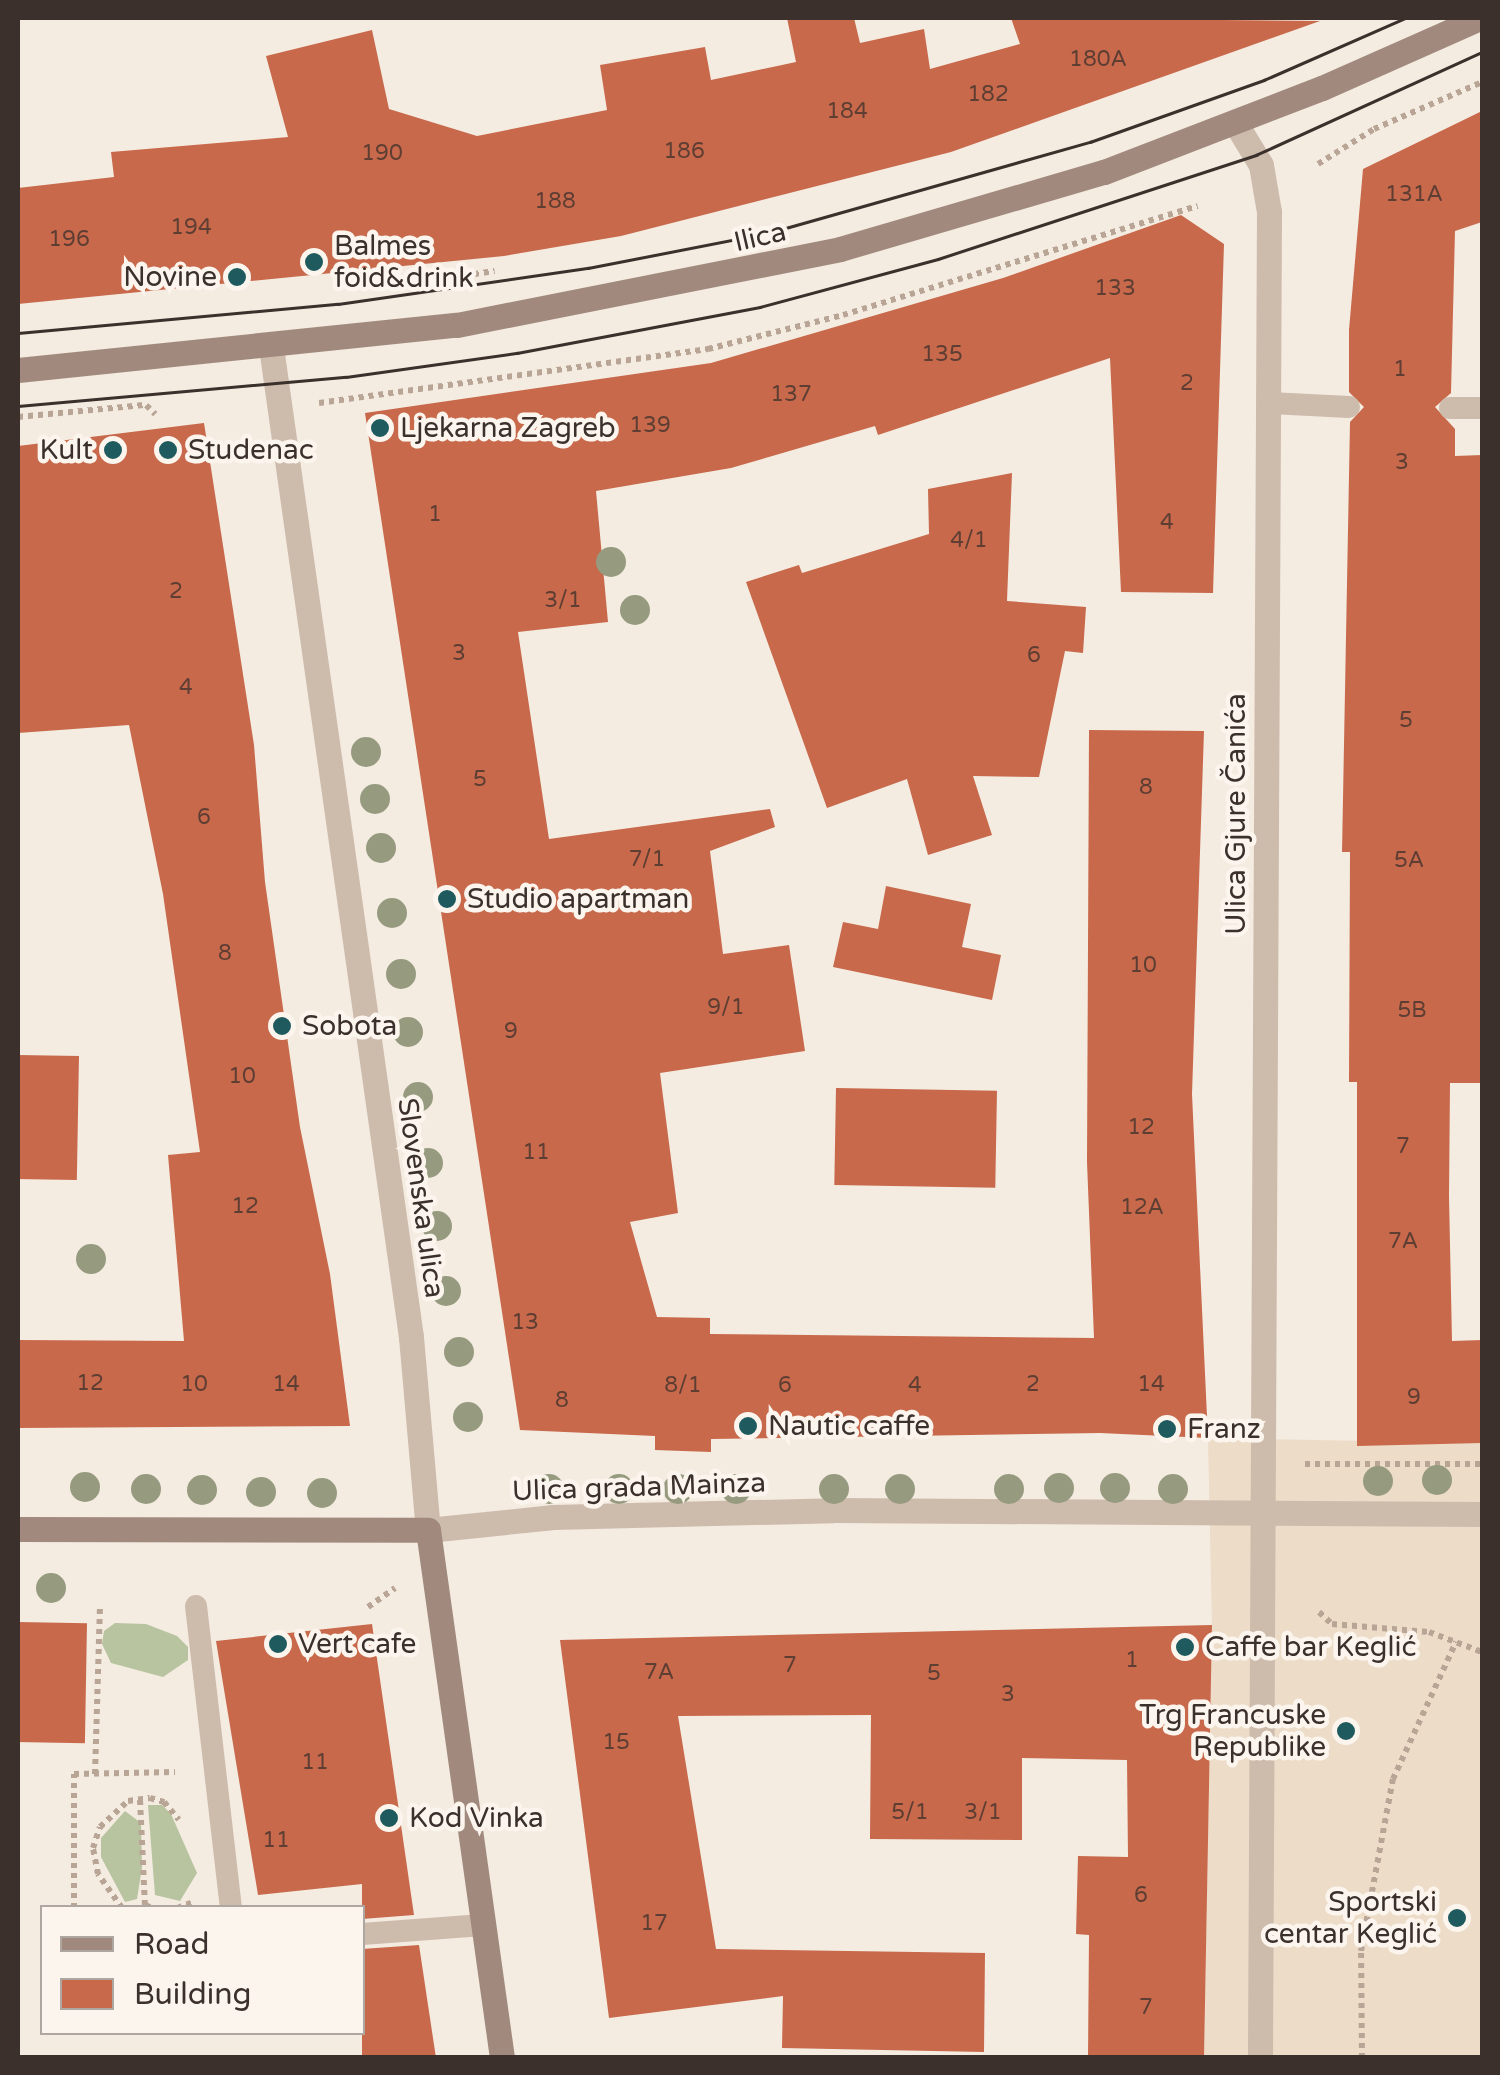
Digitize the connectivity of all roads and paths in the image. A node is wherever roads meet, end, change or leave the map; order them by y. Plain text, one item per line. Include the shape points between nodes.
1 (1480, 18) edge
2 (1482, 82) edge
3 (1236, 124) junction
4 (1318, 164) dead end
5 (1198, 206) dead end
6 (271, 347) junction
7 (18, 370) edge
8 (318, 403) dead end
9 (1268, 403) junction
10 (1349, 407) dead end
11 (1450, 408) dead end
12 (1482, 408) edge
13 (156, 414) dead end
14 (18, 418) edge
15 (1305, 1464) dead end
16 (1482, 1464) edge
17 (1263, 1512) junction
18 (1482, 1514) edge
19 (18, 1529) edge
20 (428, 1530) junction
21 (100, 1605) dead end
22 (196, 1606) dead end
23 (1319, 1612) dead end
24 (1456, 1642) junction
25 (1482, 1652) edge
26 (216, 1771) junction
27 (95, 1774) junction
28 (74, 1905) edge
29 (120, 1905) edge
30 (145, 1905) edge
31 (231, 1905) edge
32 (483, 1925) junction
33 (365, 1934) edge
34 (502, 2058) edge
35 (1260, 2058) edge
36 (1362, 2058) edge

1 - 3 main road, Ilica
2 - 4 path via 1374,129
3 - 6 main road, Ilica via 964,215 738,274 527,314
3 - 9 street, Ulica Gjure Čanića via 1261,165 1268,195
5 - 8 path via 844,315 708,348
6 - 7 main road, Ilica
6 - 20 street, Slovenska ulica via 411,1337
9 - 10 lane
9 - 17 street, Ulica Gjure Čanića
11 - 12 lane
13 - 14 path via 146,405
15 - 16 path
17 - 18 street
17 - 20 street, Ulica grada Mainza via 833,1510 553,1517
17 - 35 street
19 - 20 main road, Ulica grada Mainza
20 - 32 main road, Slovenska ulica
21 - 27 path
22 - 26 lane
23 - 24 path via 1332,1624 1429,1632
24 - 25 path
24 - 36 path via 1393,1779 1361,1951
26 - 27 path
26 - 31 lane
27 - 28 path via 74,1774
29 - 30 path via 98,1874 93,1848 114,1811 140,1800
32 - 33 lane
32 - 34 main road, Slovenska ulica

